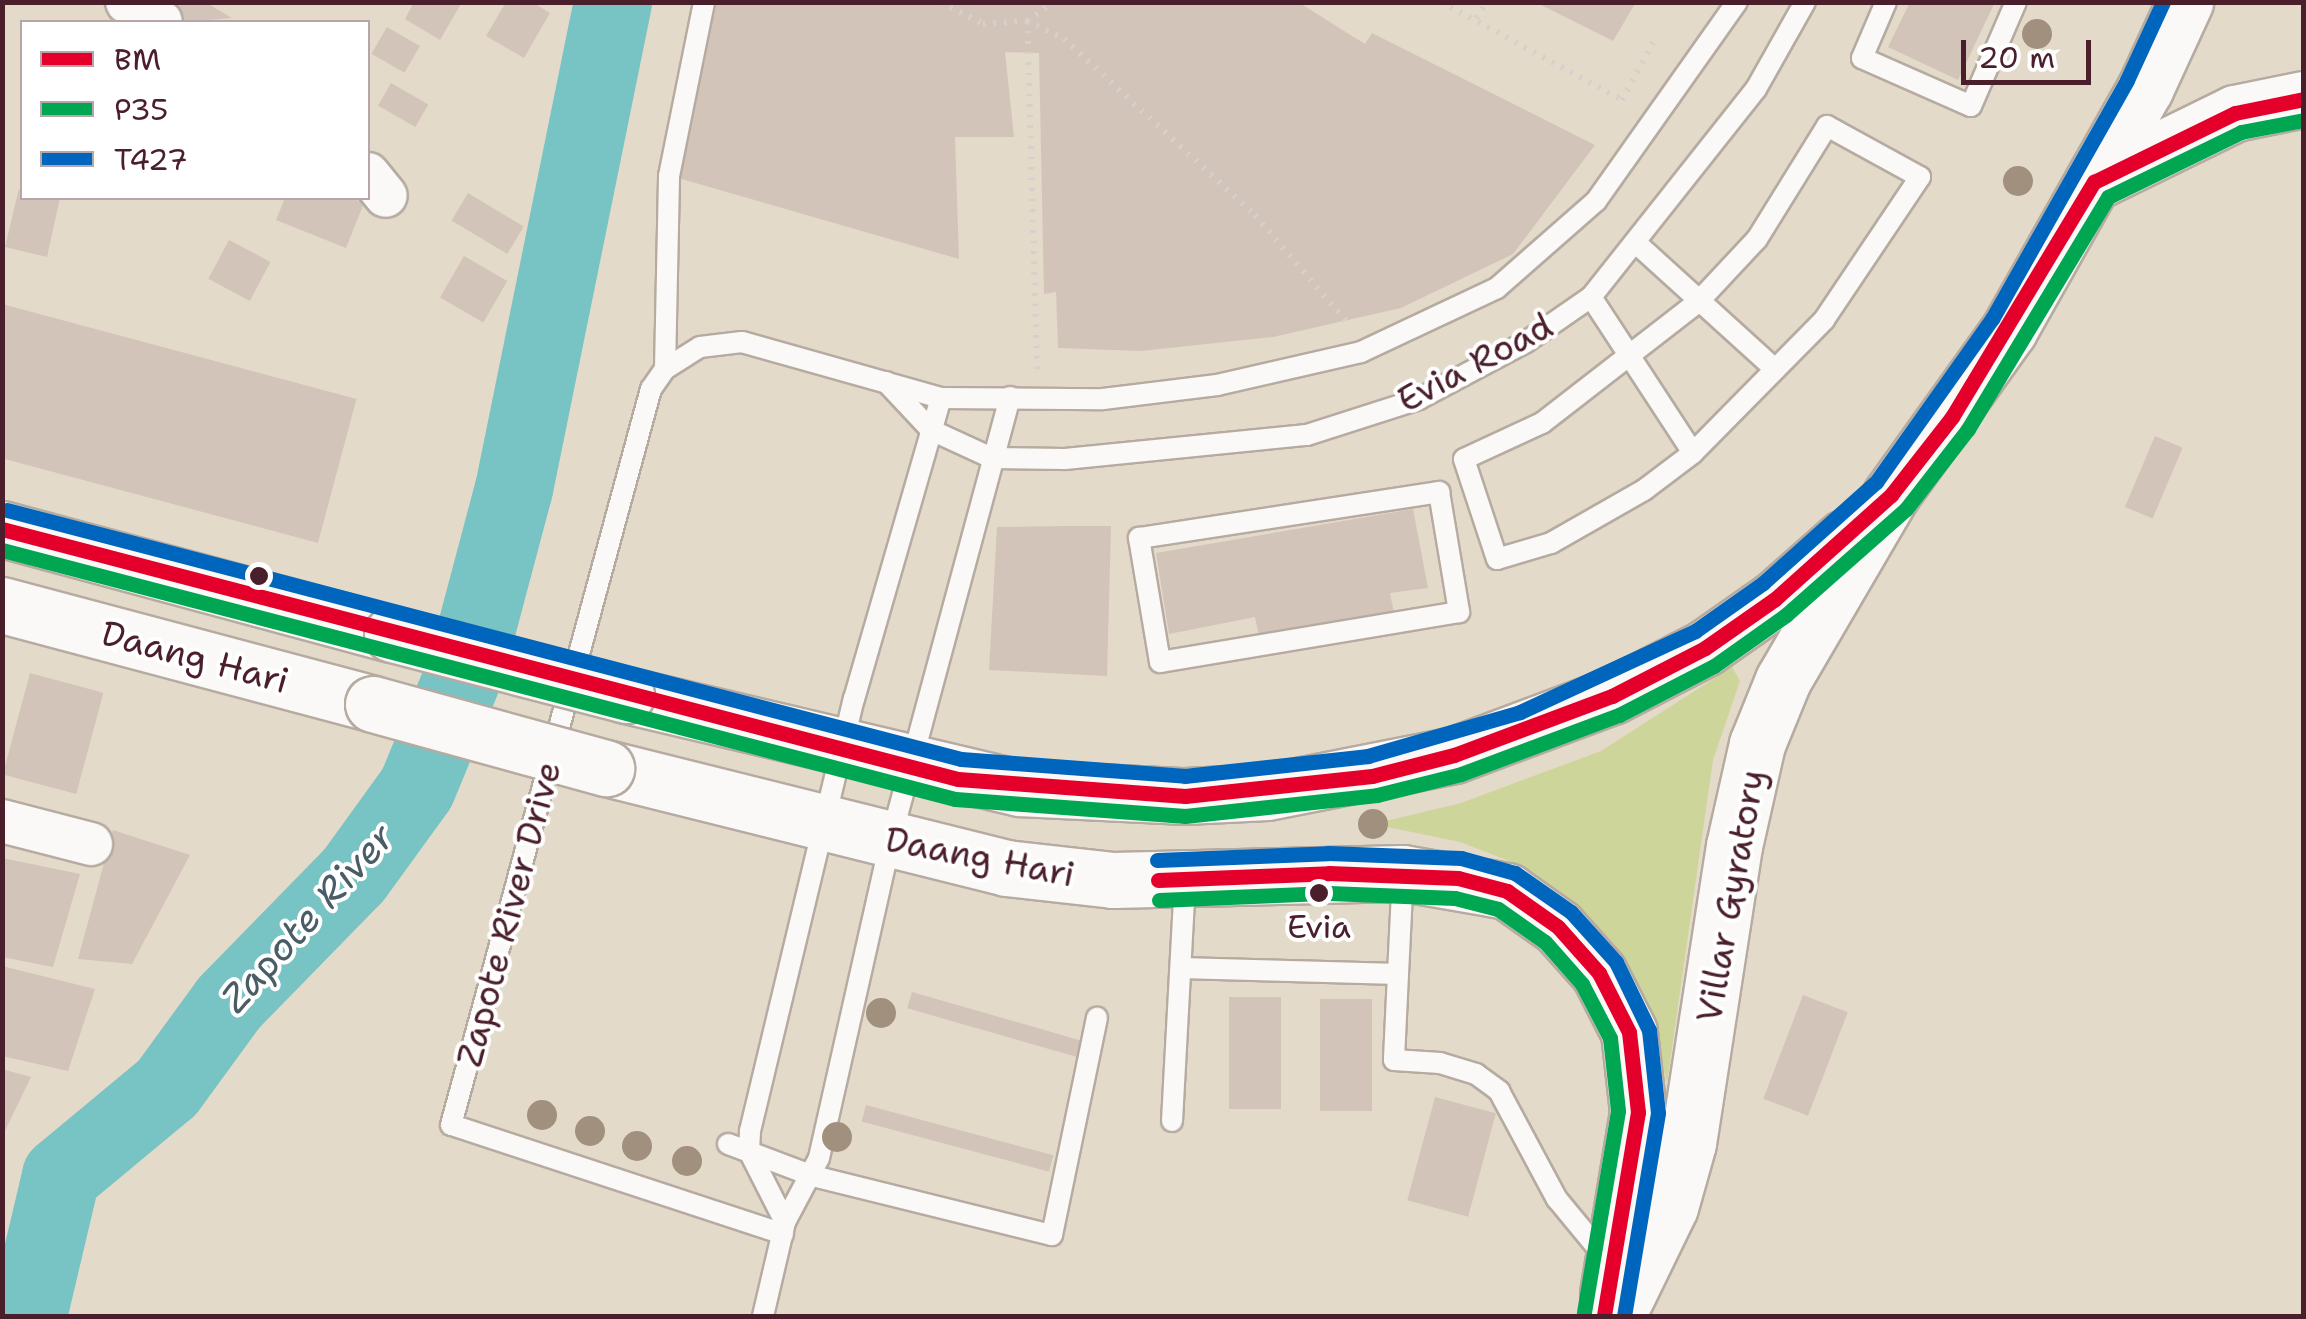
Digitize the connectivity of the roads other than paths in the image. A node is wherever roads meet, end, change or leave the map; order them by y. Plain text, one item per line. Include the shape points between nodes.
1 (127, 2) edge
2 (704, 2) edge
3 (1738, 2) edge
4 (1805, 2) edge
5 (1886, 2) edge
6 (2016, 2) edge
7 (2185, 2) edge
8 (158, 20) edge
9 (2304, 98) edge
10 (2094, 182) junction
11 (1636, 244) junction
12 (1591, 297) junction
13 (1698, 302) junction
14 (1632, 358) junction
15 (665, 369) junction
16 (1775, 369) junction
17 (882, 376) junction
18 (1010, 397) junction
19 (940, 398) junction
20 (931, 430) junction
21 (1694, 453) junction
22 (992, 458) junction
23 (1438, 492) joint
24 (1891, 495) junction
25 (2, 529) edge
26 (2, 605) edge
27 (842, 748) junction
28 (910, 766) junction
29 (2, 821) edge
30 (826, 825) junction
31 (890, 842) junction
32 (91, 844) dead end
33 (1403, 873) junction
34 (1185, 880) junction
35 (1180, 968) junction
36 (1398, 974) junction
37 (1097, 1018) dead end
38 (1172, 1121) dead end
39 (728, 1144) dead end
40 (749, 1151) junction
41 (813, 1176) junction
42 (784, 1228) junction
43 (1611, 1300) edge
44 (763, 1316) edge

1 - 8 street
2 - 15 lane, Zapote River Drive via 668,176
3 - 18 lane, Evia Road via 1596,201 1497,288 1361,352 1158,394
4 - 11 lane, Evia Road via 1756,89
5 - 6 lane via 1862,58 1972,106
7 - 10 main road
9 - 10 main road via 2235,113
10 - 24 main road, Villar Gyratory via 2009,330
11 - 12 lane, Evia Road
11 - 13 lane
12 - 14 lane
12 - 22 lane, Evia Road via 1526,342 1419,398 1307,436 1065,459
13 - 14 lane
13 - 16 lane
13 - 16 lane via 1758,239 1828,126 1920,177 1824,320
14 - 21 lane
14 - 21 lane via 1542,423 1464,459 1497,558 1551,542
15 - 17 lane via 700,347 742,342
15 - 42 lane, Zapote River Drive via 650,389 451,1124
16 - 21 lane
17 - 19 lane
17 - 20 lane
18 - 19 lane, Evia Road
18 - 22 lane
19 - 20 lane
20 - 22 lane, Evia Road
20 - 27 lane
22 - 28 lane
23 - 23 lane via 1459,612 1160,662 1138,538
24 - 28 main road, Daang Hari via 1774,600 1705,648 1612,696 1454,755 1267,792 1185,796 1019,788
24 - 43 main road, Villar Gyratory via 1812,623 1758,744 1734,846 1688,1143 1670,1208
25 - 27 main road, Daang Hari, bridge
26 - 30 main road, Daang Hari, bridge
27 - 28 main road, Daang Hari
27 - 30 lane
28 - 31 lane
29 - 32 street
30 - 31 main road, Daang Hari
30 - 40 lane
31 - 34 main road, Daang Hari via 1006,868
31 - 41 lane
33 - 34 main road, Daang Hari
33 - 36 lane
33 - 43 main road, Daang Hari via 1507,892 1558,927 1599,973 1629,1032 1638,1112
34 - 35 lane
35 - 36 lane
35 - 38 lane
36 - 43 lane via 1394,1060 1440,1063 1476,1074 1499,1091
37 - 41 lane via 1052,1235
39 - 40 lane
40 - 41 lane
40 - 42 lane
41 - 42 lane
42 - 44 lane

